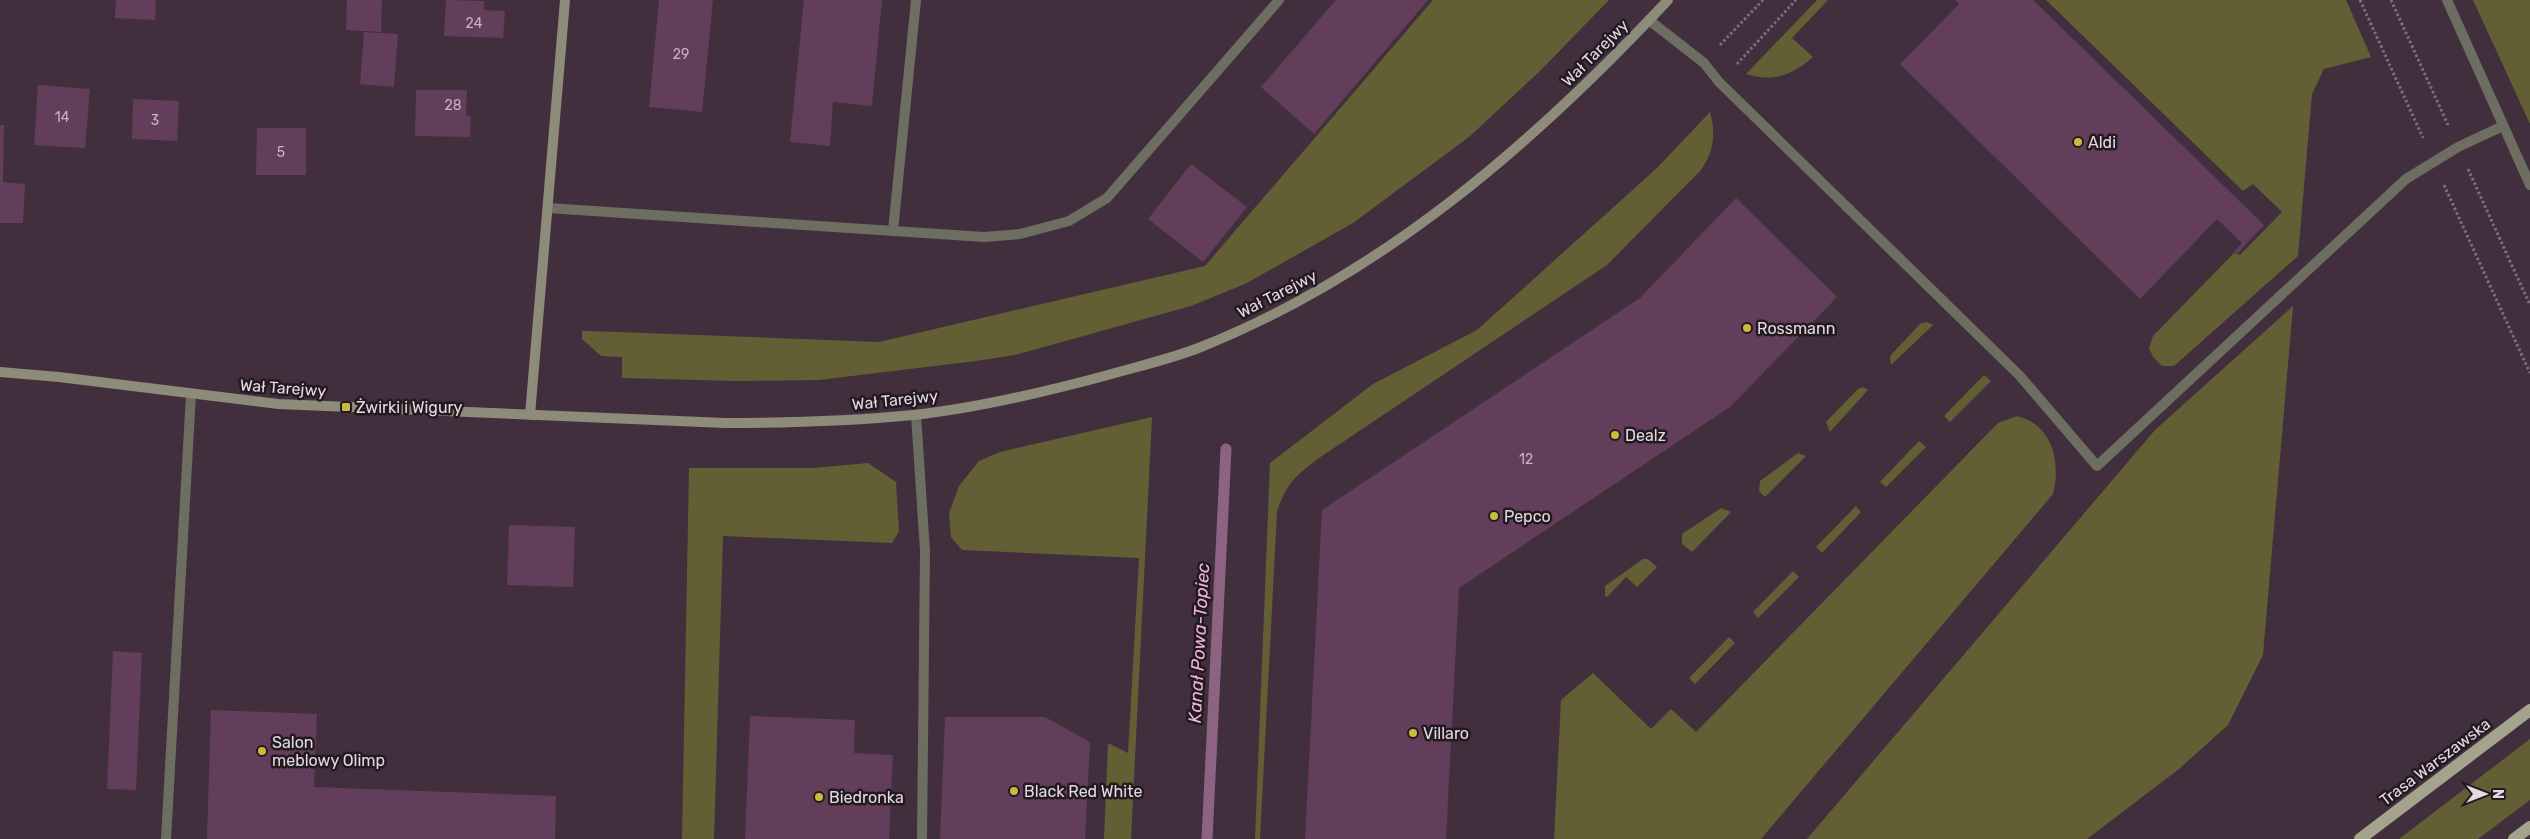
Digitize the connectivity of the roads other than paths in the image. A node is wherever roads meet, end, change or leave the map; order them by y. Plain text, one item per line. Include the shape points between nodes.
1 (566, 0) edge
2 (916, 0) edge
3 (1279, 0) edge
4 (1668, 0) edge
5 (2447, 0) edge
6 (1649, 20) junction
7 (2503, 126) junction
8 (2530, 185) edge
9 (548, 208) junction
10 (892, 231) junction
11 (0, 372) edge
12 (191, 394) junction
13 (530, 415) junction
14 (916, 415) junction
15 (2530, 710) edge
16 (2530, 827) edge
17 (166, 839) edge
18 (922, 839) edge
19 (2360, 839) edge
20 (2514, 839) edge

1 - 9 street
2 - 10 street
3 - 10 street via 1108,198 1069,221 1020,234 984,237
4 - 6 street, Wał Tarejwy
5 - 7 street
6 - 7 street via 1704,63 1719,82 2020,376 2097,466 2406,179 2458,147
6 - 14 street, Wał Tarejwy via 1546,122 1486,173 1404,236 1304,298 1199,348 1141,366 1027,394
7 - 8 street
9 - 10 street
9 - 13 street
11 - 12 street, Wał Tarejwy
12 - 13 street, Wał Tarejwy via 278,404
12 - 17 street
13 - 14 street, Wał Tarejwy via 796,423
14 - 18 street via 925,551
15 - 19 main road, Trasa Warszawska
16 - 20 main road

